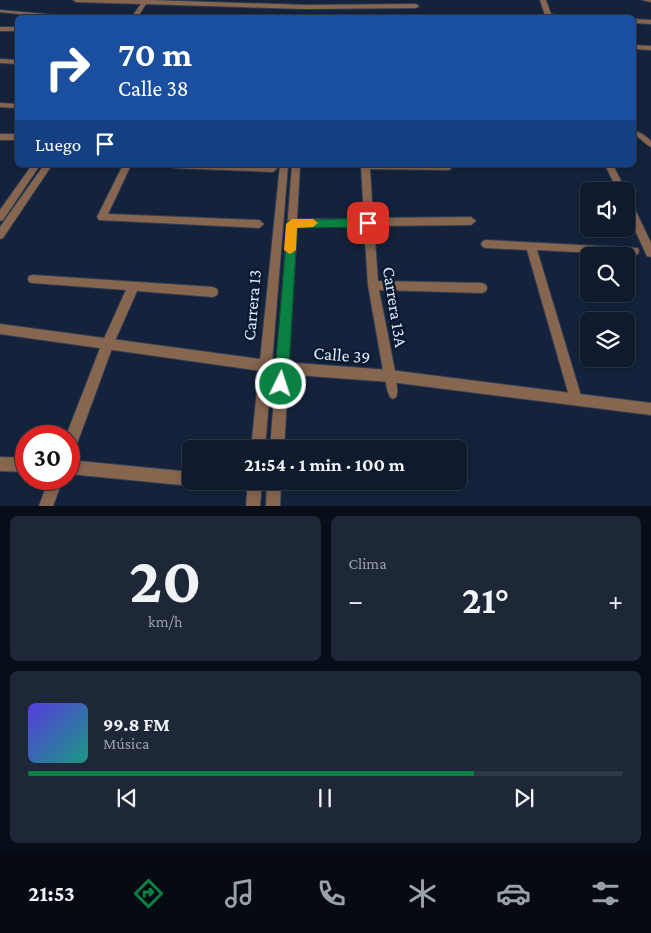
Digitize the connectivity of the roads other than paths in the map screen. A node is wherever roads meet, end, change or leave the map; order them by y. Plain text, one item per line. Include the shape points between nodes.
1 (76, 0) edge
2 (543, 0) edge
3 (645, 0) edge
4 (651, 0) edge
5 (149, 1) edge
6 (362, 4) edge
7 (306, 6) edge
8 (416, 6) dead end
9 (0, 11) edge
10 (45, 15) edge
11 (137, 15) edge
12 (143, 15) edge
13 (548, 15) edge
14 (636, 21) edge
15 (651, 22) edge
16 (0, 29) edge
17 (15, 29) edge
18 (636, 47) edge
19 (651, 48) edge
20 (0, 61) edge
21 (15, 61) edge
22 (0, 105) edge
23 (15, 106) edge
24 (636, 133) edge
25 (0, 137) edge
26 (15, 137) edge
27 (651, 145) edge
28 (35, 167) edge
29 (47, 167) edge
30 (126, 167) edge
31 (278, 167) edge
32 (296, 167) edge
33 (365, 167) edge
34 (610, 167) edge
35 (618, 182) edge
36 (0, 217) edge
37 (635, 220) edge
38 (471, 221) dead end
39 (368, 223) junction
40 (259, 224) dead end
41 (292, 224) junction
42 (0, 235) edge
43 (486, 244) dead end
44 (531, 246) junction
45 (580, 248) edge
46 (651, 253) edge
47 (33, 280) dead end
48 (373, 285) junction
49 (133, 286) junction
50 (482, 288) dead end
51 (213, 292) dead end
52 (0, 329) edge
53 (108, 343) junction
54 (266, 364) junction
55 (282, 368) junction
56 (390, 376) junction
57 (393, 394) dead end
58 (576, 399) junction
59 (651, 410) edge
60 (77, 425) edge
61 (259, 440) edge
62 (278, 440) edge
63 (0, 464) edge
64 (15, 465) edge
65 (80, 468) edge
66 (182, 478) edge
67 (52, 490) edge
68 (254, 490) edge
69 (274, 490) edge
70 (46, 506) edge
71 (253, 506) edge
72 (273, 506) edge

1 - 5 street
2 - 13 street
3 - 4 street
5 - 7 street
5 - 11 street
5 - 12 street
6 - 7 street
6 - 8 street
9 - 10 lane
14 - 15 street
16 - 17 street
18 - 19 street
20 - 21 street
22 - 23 street
24 - 27 lane
25 - 26 street
28 - 36 street
29 - 42 street
30 - 40 street via 102,217
31 - 54 street, Carrera 13
32 - 41 street, Carrera 13
33 - 39 street, Carrera 13A
34 - 35 street
37 - 46 street
38 - 39 street
39 - 41 street
39 - 48 street, Carrera 13A
41 - 55 street, Carrera 13
43 - 44 street
44 - 45 street
44 - 58 street
47 - 49 street
48 - 50 street
48 - 56 street, Carrera 13A
49 - 51 street
49 - 53 street
52 - 53 street, Calle 39
53 - 54 street, Calle 39
53 - 60 street
54 - 55 street, Calle 39
54 - 61 street, Carrera 13
55 - 56 street, Calle 39
55 - 62 street, Carrera 13
56 - 57 lane, Carrera 13A
56 - 58 street, Calle 39
58 - 59 street, Calle 39
63 - 64 street
65 - 66 street
67 - 70 street
68 - 71 street
69 - 72 street

